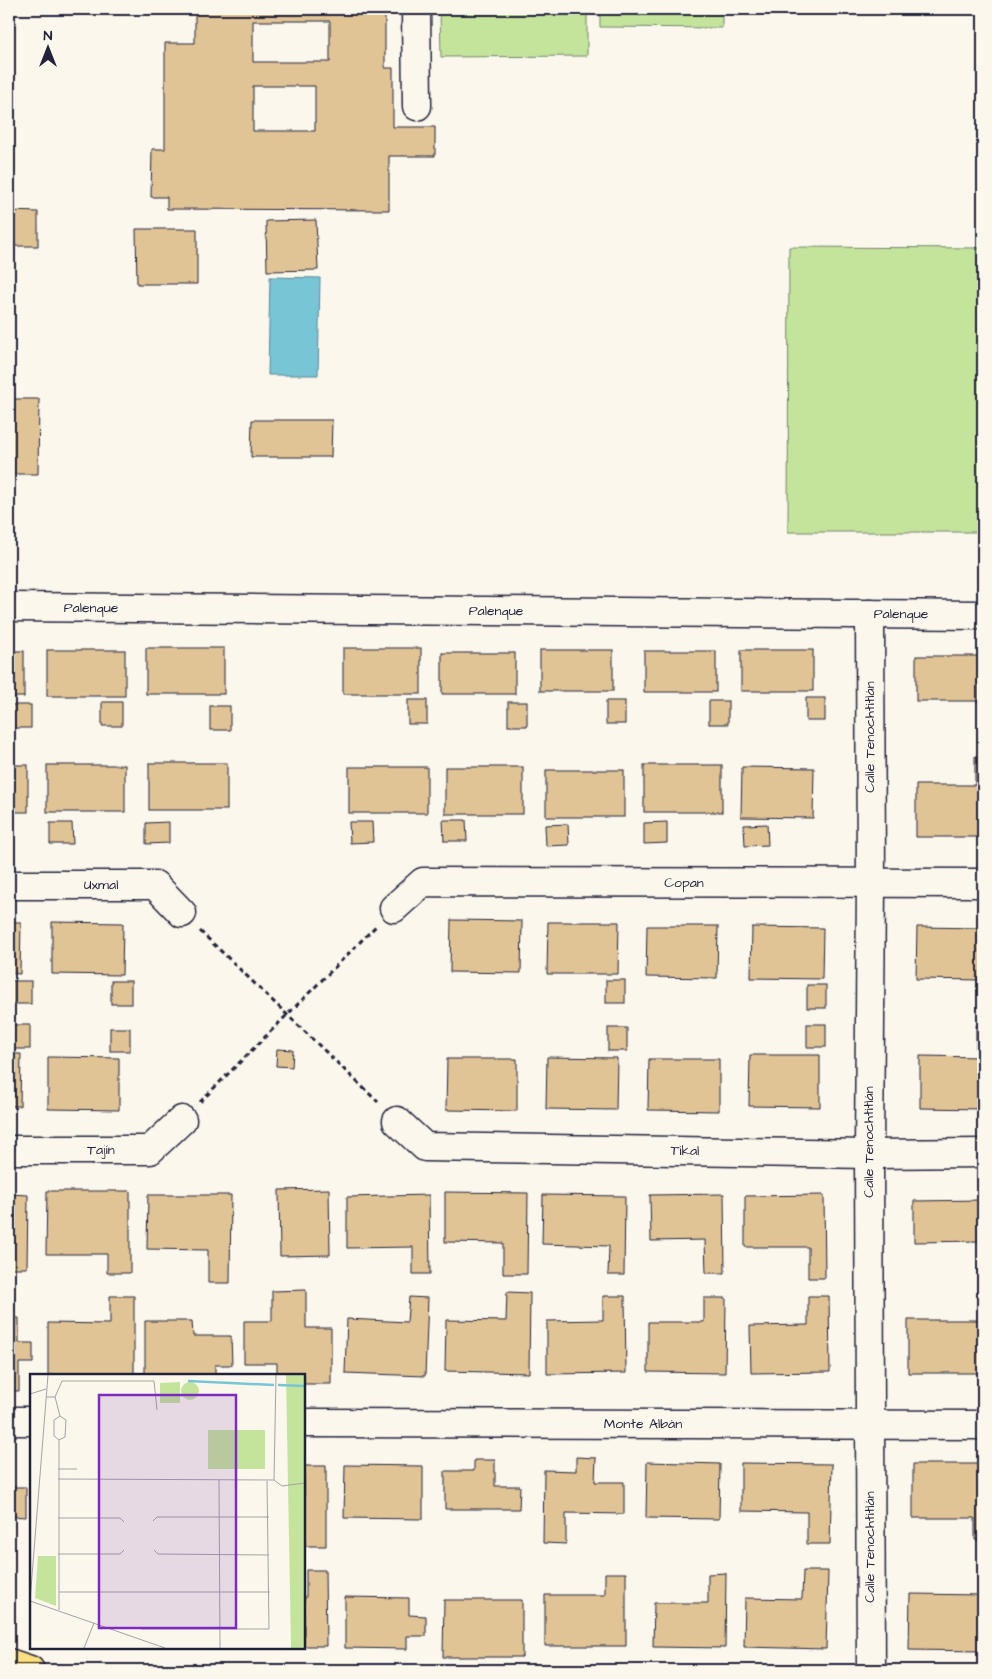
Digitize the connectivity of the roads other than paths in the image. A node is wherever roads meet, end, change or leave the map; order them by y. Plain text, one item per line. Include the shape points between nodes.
1 (416, 9) edge
2 (417, 106) dead end
3 (9, 607) edge
4 (870, 614) junction
5 (983, 615) edge
6 (983, 883) edge
7 (871, 884) junction
8 (9, 885) edge
9 (394, 908) road end
10 (182, 913) road end
11 (182, 1120) road end
12 (397, 1121) road end
13 (9, 1150) edge
14 (869, 1154) junction
15 (983, 1154) edge
16 (9, 1421) edge
17 (30, 1421) edge
18 (305, 1423) edge
19 (870, 1425) junction
20 (983, 1425) edge
21 (9, 1663) edge
22 (30, 1670) edge
23 (871, 1670) edge

1 - 2 street
3 - 4 street, Palenque
4 - 5 street, Palenque
4 - 7 street, Calle Tenochtitlán
6 - 7 street, Copan
7 - 9 street, Copan via 423,882
7 - 14 street, Calle Tenochtitlán
8 - 10 street, Uxmal via 155,884
11 - 13 street, Tajín via 150,1150
12 - 14 street, Tikal via 425,1147
14 - 15 street, Tikal
14 - 19 street, Calle Tenochtitlán
16 - 17 street
18 - 19 street, Monte Albán
19 - 20 street, Monte Albán
19 - 23 street, Calle Tenochtitlán
21 - 22 main road

